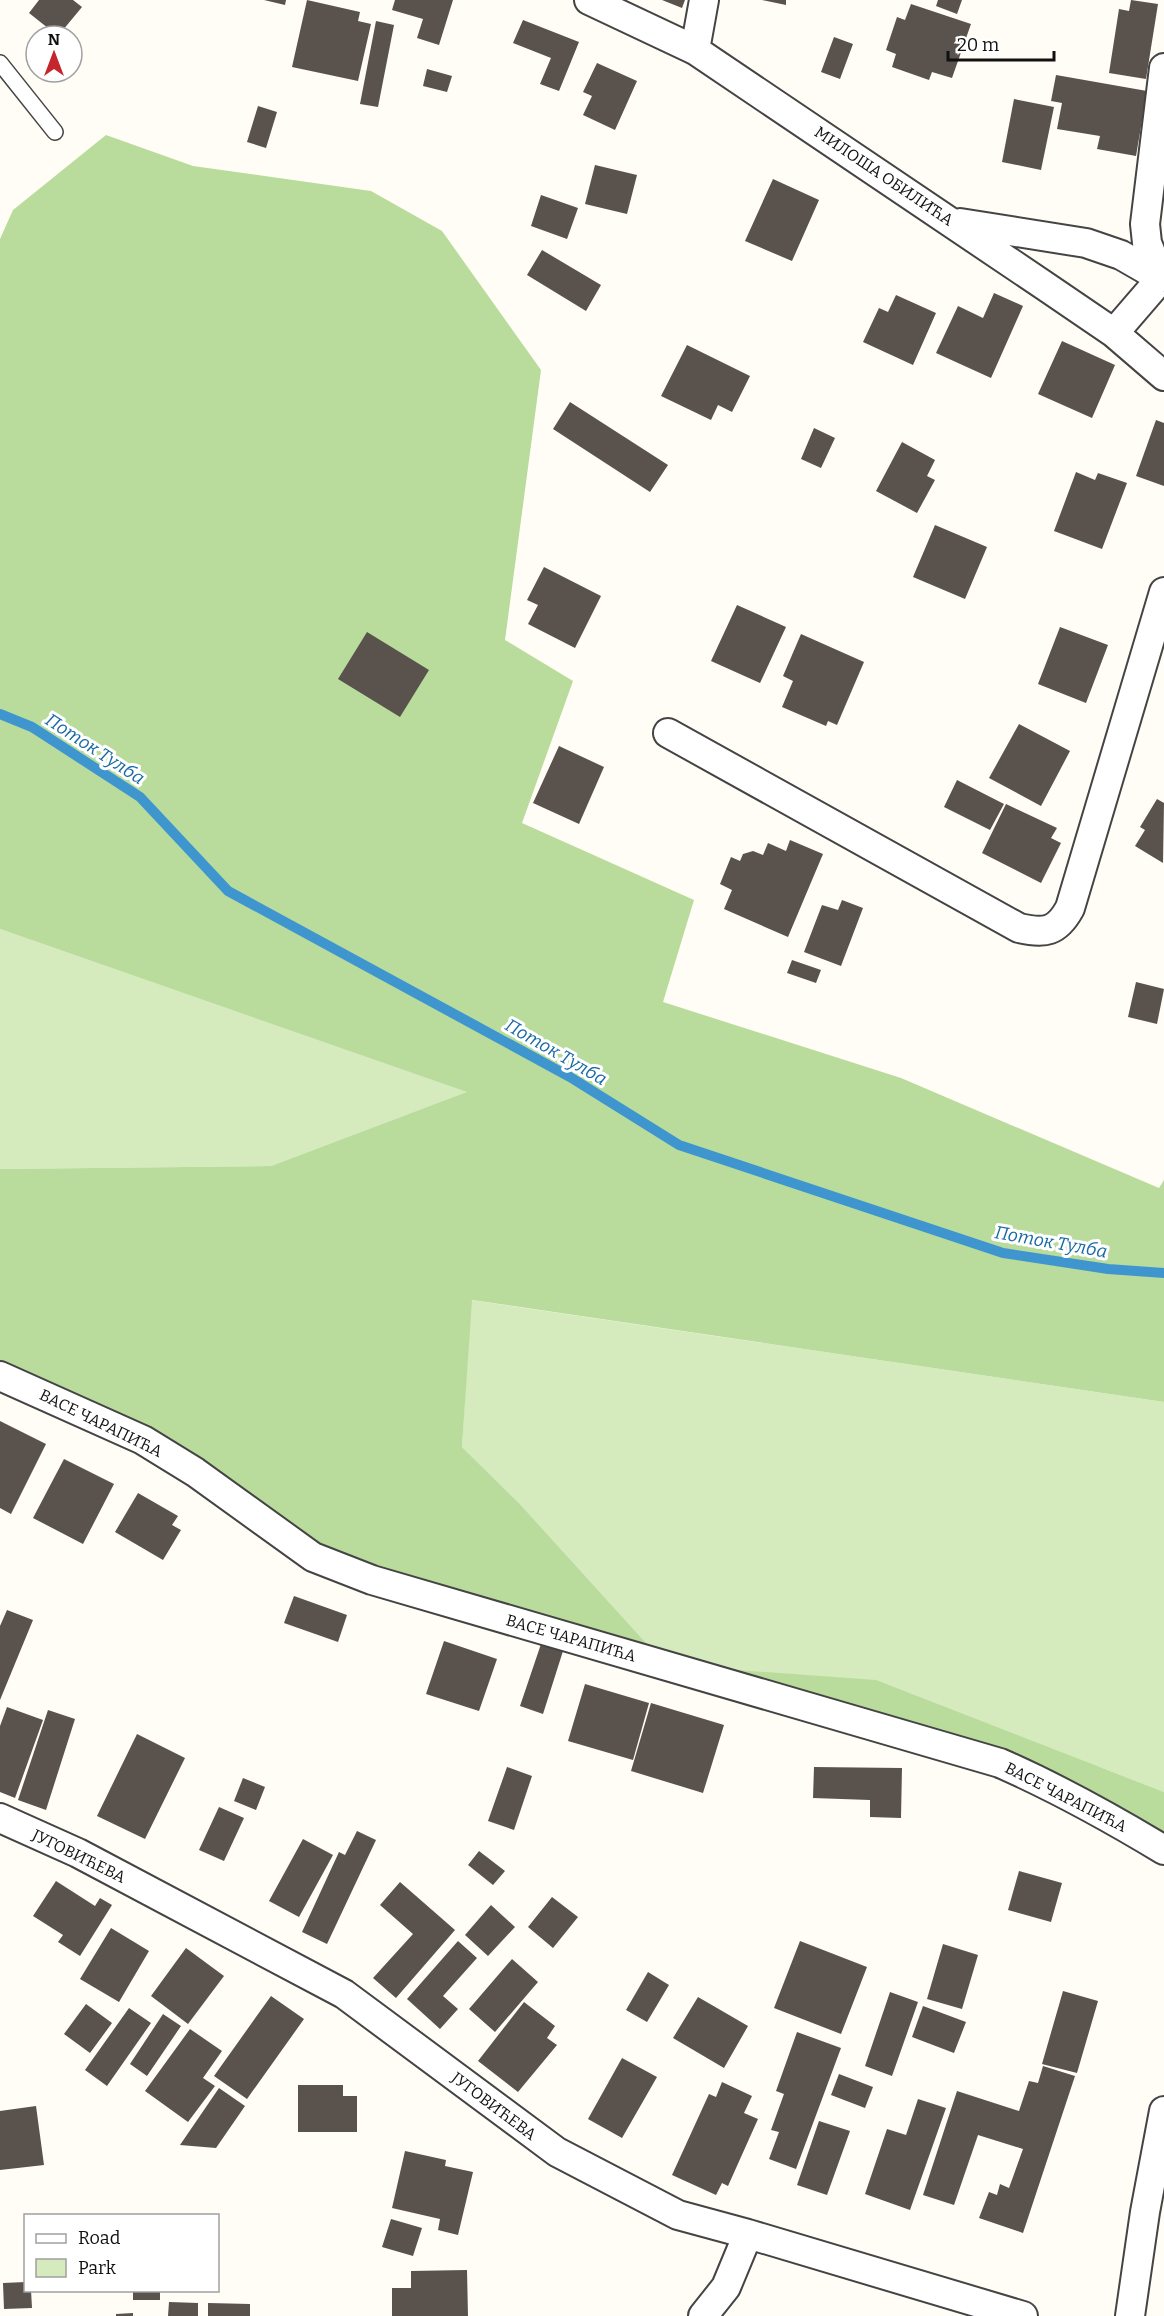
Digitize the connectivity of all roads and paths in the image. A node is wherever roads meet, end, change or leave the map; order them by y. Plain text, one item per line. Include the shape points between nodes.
1 (589, 0) edge
2 (704, 0) edge
3 (696, 50) junction
4 (0, 63) edge
5 (1164, 68) edge
6 (55, 132) dead end
7 (952, 221) junction
8 (1163, 277) edge
9 (1114, 333) junction
10 (1164, 376) edge
11 (1164, 592) edge
12 (668, 733) dead end
13 (0, 1376) edge
14 (0, 1818) edge
15 (1164, 1850) edge
16 (1164, 2111) edge
17 (748, 2234) junction
18 (703, 2316) edge
19 (1023, 2316) edge
20 (1130, 2316) edge

1 - 3 street, МИЛОША ОБИЛИЋА
2 - 3 street
3 - 7 street, МИЛОША ОБИЛИЋА
4 - 6 lane
5 - 8 street via 1145,224 1147,243
7 - 8 street via 1086,243 1121,255
7 - 9 street, МИЛОША ОБИЛИЋА
8 - 9 street
9 - 10 street, МИЛОША ОБИЛИЋА
11 - 12 street via 1070,908 1062,922 1051,930 1019,928
13 - 15 street, ВАСЕ ЧАРАПИЋА via 143,1440 314,1557 333,1565 372,1580 1000,1762 1049,1784
14 - 17 street, ЈУГОВИЋЕВА via 78,1853 344,1994 557,2152 678,2215
16 - 20 street
17 - 18 street via 726,2288
17 - 19 street, ЈУГОВИЋЕВА

